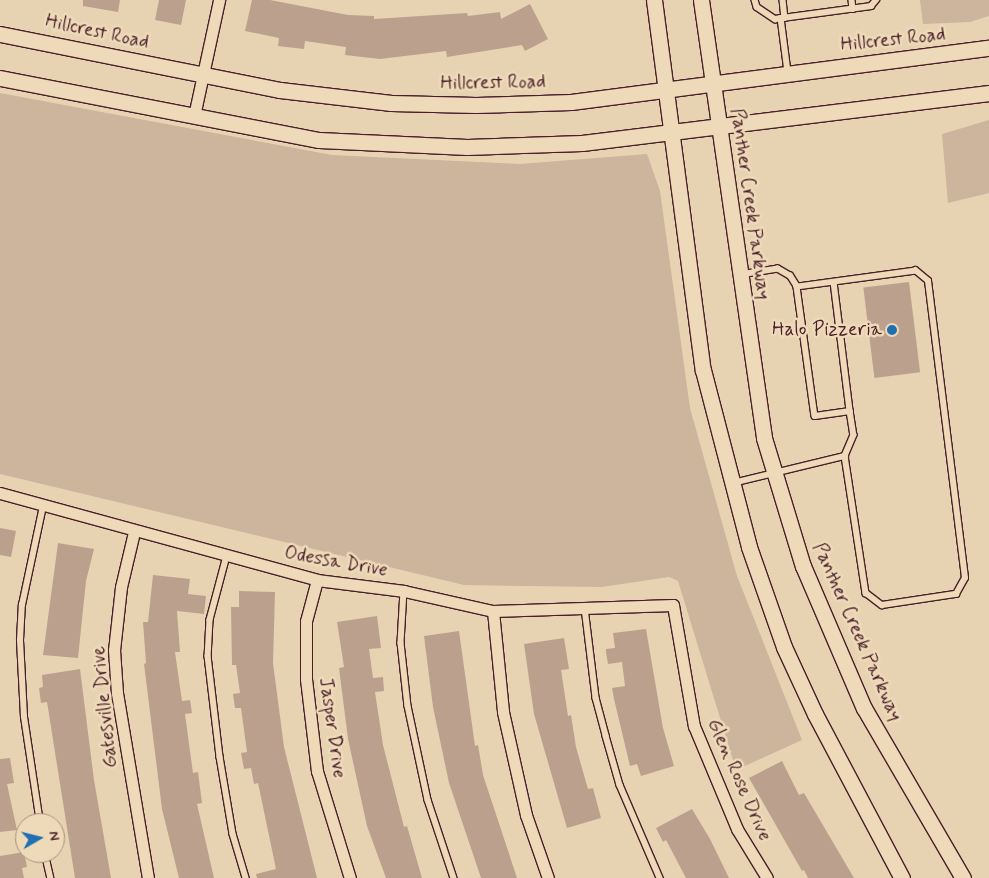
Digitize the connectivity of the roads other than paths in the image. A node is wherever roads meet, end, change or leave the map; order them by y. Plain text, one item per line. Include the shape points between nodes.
1 (219, 0) edge
2 (654, 0) edge
3 (701, 0) edge
4 (756, 0) edge
5 (782, 0) edge
6 (852, 0) edge
7 (876, 0) edge
8 (853, 9) junction
9 (783, 18) junction
10 (0, 34) edge
11 (989, 48) edge
12 (788, 72) junction
13 (203, 74) junction
14 (0, 78) edge
15 (712, 82) junction
16 (665, 90) junction
17 (989, 93) edge
18 (194, 116) junction
19 (719, 126) junction
20 (672, 132) junction
21 (740, 275) junction
22 (834, 282) junction
23 (797, 287) junction
24 (850, 411) junction
25 (845, 456) junction
26 (774, 471) junction
27 (731, 484) junction
28 (0, 494) edge
29 (43, 506) junction
30 (134, 532) junction
31 (227, 556) junction
32 (317, 580) junction
33 (404, 591) junction
34 (673, 604) joint
35 (584, 608) junction
36 (493, 611) junction
37 (38, 813) edge
38 (47, 863) edge
39 (51, 878) edge
40 (148, 878) edge
41 (246, 878) edge
42 (350, 878) edge
43 (454, 878) edge
44 (548, 878) edge
45 (660, 878) edge
46 (767, 878) edge
47 (902, 878) edge
48 (963, 878) edge

1 - 13 street
2 - 16 main road
3 - 15 main road, Panther Creek Parkway
4 - 9 lane via 757,7 774,19
5 - 9 lane
6 - 8 lane
7 - 8 lane via 871,6
8 - 9 lane
9 - 12 lane
10 - 13 main road, Hillcrest Road
11 - 12 main road, Hillcrest Road
12 - 15 main road, Hillcrest Road
13 - 16 main road, Hillcrest Road via 280,90 391,103 571,102
13 - 18 street
14 - 18 main road
15 - 16 main road, Hillcrest Road
15 - 19 main road, Panther Creek Parkway
16 - 20 main road
17 - 19 main road
18 - 20 main road via 319,140 402,145 467,147 582,143
19 - 20 main road
19 - 21 main road, Panther Creek Parkway
20 - 27 main road via 703,370
21 - 23 lane via 778,269 790,276
21 - 26 main road, Panther Creek Parkway via 764,438
22 - 23 lane
22 - 24 lane
22 - 25 lane via 916,271 928,281 965,578 956,594 882,605 866,593
23 - 24 lane via 815,416
24 - 25 lane via 854,435
25 - 26 lane
26 - 27 lane
26 - 48 main road, Panther Creek Parkway via 802,566 864,708
27 - 47 main road via 748,547 784,647 814,714
28 - 29 street, Odessa Drive
29 - 30 street, Odessa Drive
29 - 37 lane via 22,605 20,640 24,717
30 - 31 street, Odessa Drive
30 - 40 street, Gatesville Drive via 121,587 114,650 117,693
31 - 32 street, Odessa Drive
31 - 41 lane via 210,620 208,656 221,766 233,834
32 - 33 street, Odessa Drive
32 - 42 street, Jasper Drive via 306,621 306,679 317,771
33 - 36 street, Odessa Drive
33 - 43 lane via 401,643 410,714 428,800
34 - 35 street, Odessa Drive
34 - 46 street, Glen Rose Drive via 694,726 737,829
35 - 36 street, Odessa Drive
35 - 45 lane via 596,698 606,736 620,785
36 - 44 street via 503,712 526,815
38 - 39 lane

